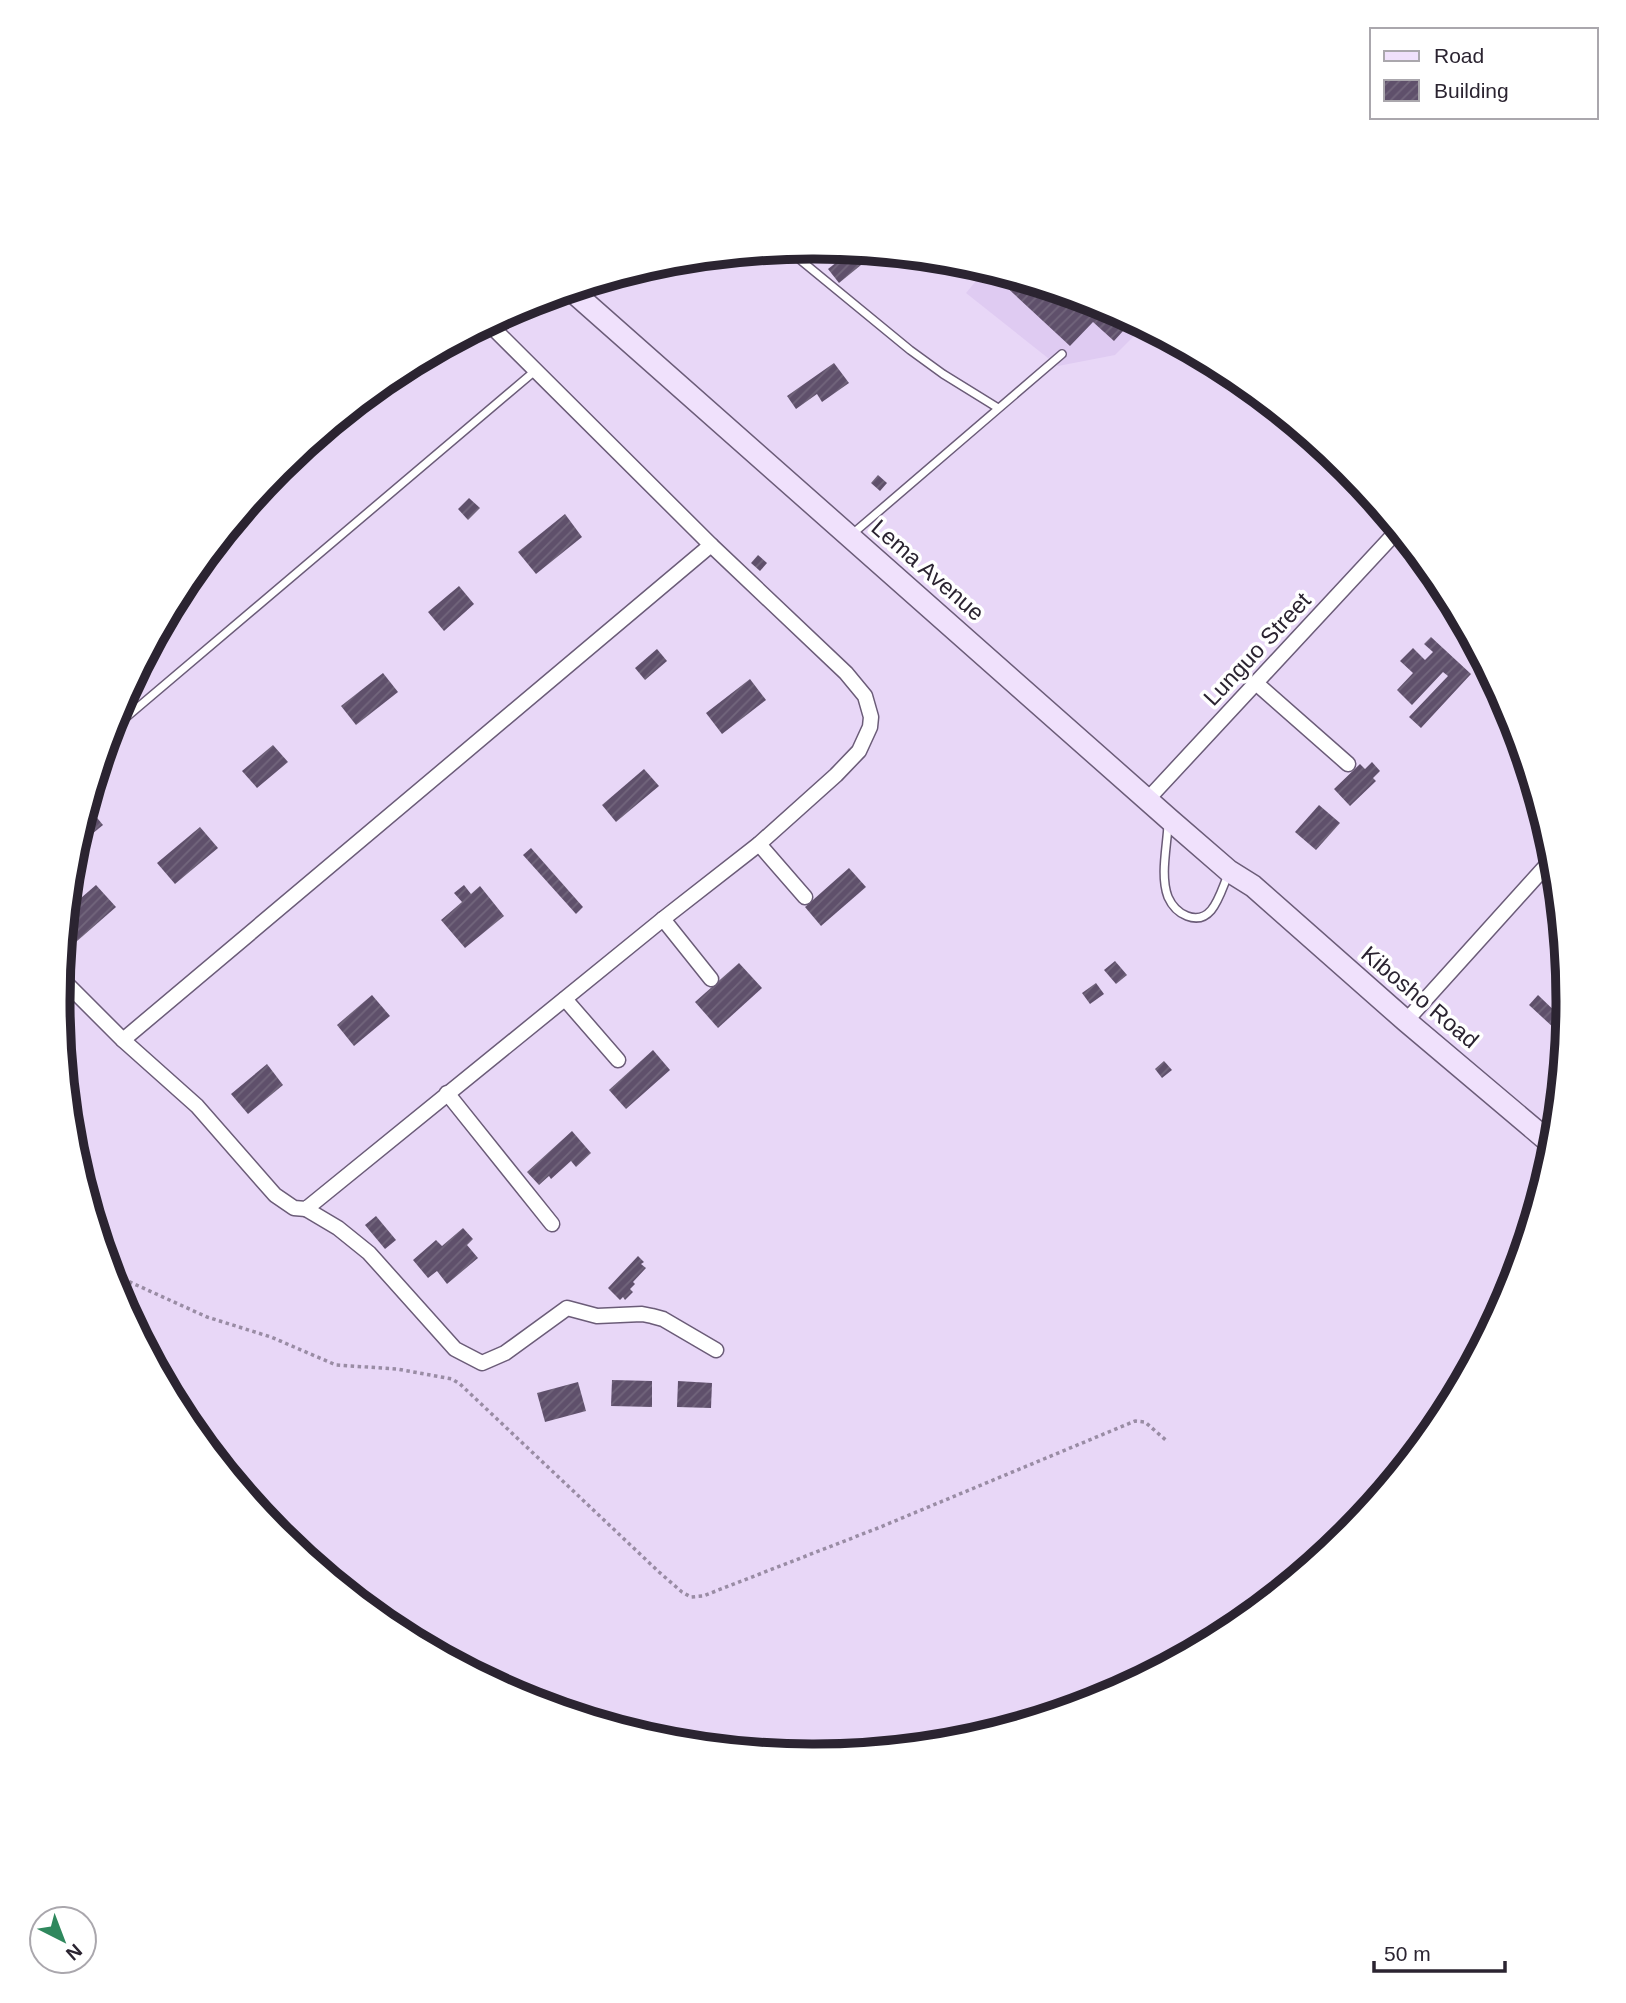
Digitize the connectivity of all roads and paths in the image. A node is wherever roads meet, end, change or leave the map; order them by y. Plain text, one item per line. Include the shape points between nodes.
1 (800, 259) edge
2 (579, 297) edge
3 (495, 330) edge
4 (1062, 354) dead end
5 (536, 370) junction
6 (998, 408) junction
7 (849, 536) junction
8 (1392, 537) edge
9 (711, 544) junction
10 (1256, 683) junction
11 (127, 716) edge
12 (1348, 764) dead end
13 (1148, 799) junction
14 (1169, 819) junction
15 (759, 844) junction
16 (1544, 869) edge
17 (1229, 871) junction
18 (1253, 886) joint
19 (806, 897) dead end
20 (663, 919) junction
21 (711, 979) dead end
22 (71, 988) edge
23 (565, 999) junction
24 (1406, 1021) junction
25 (123, 1040) junction
26 (618, 1060) dead end
27 (447, 1093) junction
28 (1543, 1137) edge
29 (306, 1209) junction
30 (551, 1224) dead end
31 (124, 1280) edge
32 (716, 1350) dead end
33 (1168, 1442) dead end

1 - 6 lane via 910,350
2 - 7 main road, Lema Avenue
3 - 5 street
4 - 6 lane
5 - 9 street
5 - 11 lane
6 - 7 lane
7 - 13 main road, Lema Avenue
8 - 10 street, Lunguo Street
9 - 15 street via 846,673 865,696 871,716 859,751
9 - 25 street
10 - 12 street
10 - 13 street, Lunguo Street
13 - 14 main road, Lema Avenue
14 - 17 main road, Lema Avenue
14 - 17 lane via 1164,875 1168,897 1180,913 1195,919 1211,912
15 - 19 street
15 - 20 street
16 - 24 street
17 - 18 main road, Lema Avenue
18 - 24 main road, Kibosho Road
20 - 21 street
20 - 23 street
22 - 25 street
23 - 26 street
23 - 27 street
24 - 28 main road, Kibosho Road
25 - 29 street via 197,1106 275,1195 294,1208
27 - 29 street
27 - 30 street
29 - 32 street via 369,1253 454,1349 482,1363 505,1353 567,1308 597,1316 652,1315
31 - 33 path via 207,1317 337,1365 397,1368 452,1379 691,1597 878,1528 1135,1421 1145,1422

